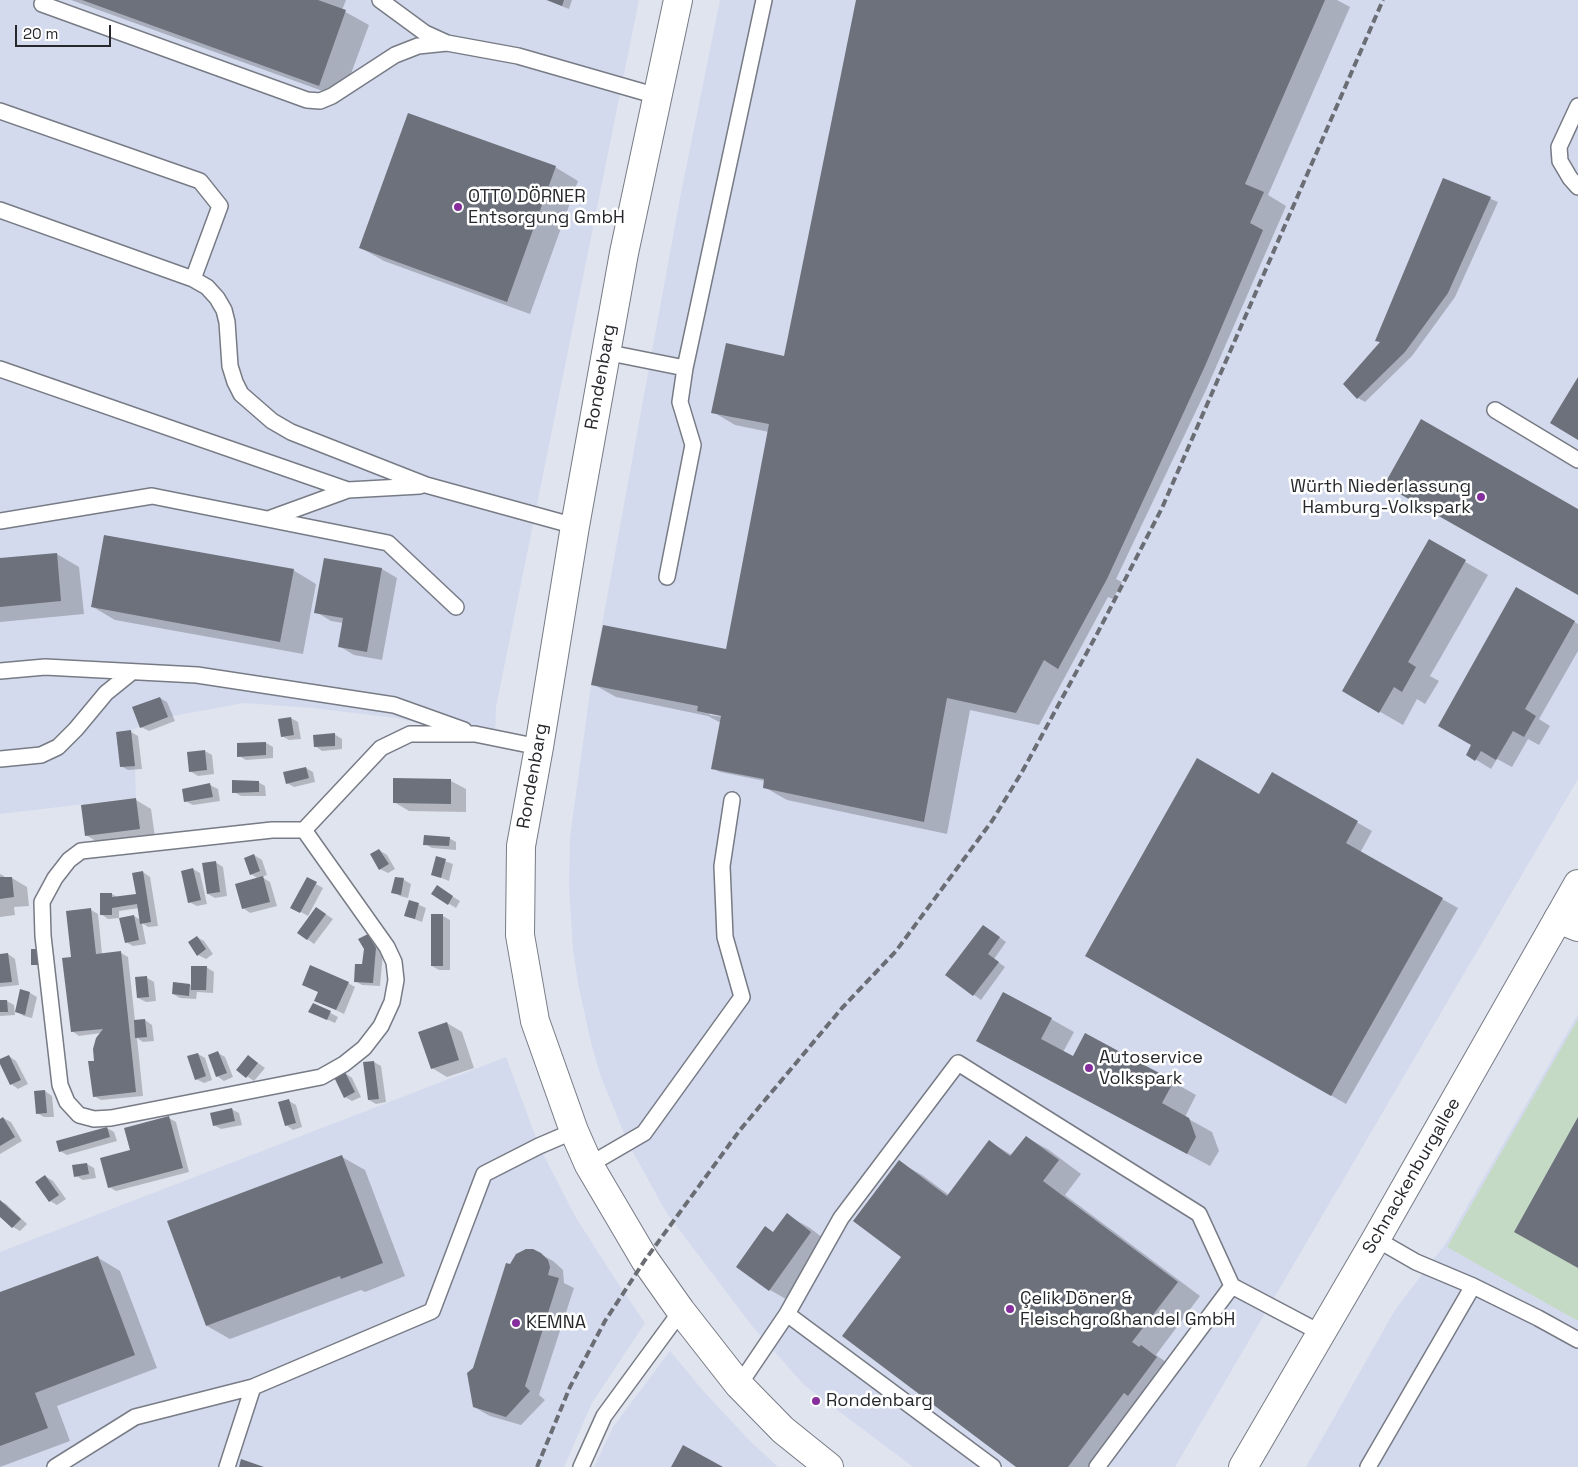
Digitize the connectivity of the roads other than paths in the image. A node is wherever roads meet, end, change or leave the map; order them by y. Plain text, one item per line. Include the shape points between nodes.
1 (380, 0) edge
2 (678, 0) edge
3 (764, 0) edge
4 (42, 4) dead end
5 (448, 43) junction
6 (657, 96) junction
7 (1578, 106) edge
8 (0, 112) edge
9 (1578, 187) edge
10 (0, 210) edge
11 (193, 279) junction
12 (605, 352) junction
13 (685, 368) junction
14 (0, 369) edge
15 (1495, 410) dead end
16 (1578, 460) edge
17 (426, 485) junction
18 (348, 490) junction
19 (270, 518) junction
20 (0, 521) edge
21 (575, 526) junction
22 (667, 577) dead end
23 (456, 607) dead end
24 (0, 671) edge
25 (132, 672) junction
26 (475, 734) junction
27 (539, 747) junction
28 (0, 758) edge
29 (732, 800) dead end
30 (304, 830) junction
31 (1578, 884) edge
32 (1568, 923) edge
33 (574, 1131) junction
34 (589, 1165) junction
35 (1376, 1239) junction
36 (1232, 1286) junction
37 (1473, 1286) junction
38 (682, 1311) junction
39 (787, 1314) junction
40 (1321, 1333) junction
41 (1578, 1340) edge
42 (739, 1385) junction
43 (253, 1387) junction
44 (55, 1467) edge
45 (227, 1467) edge
46 (581, 1467) edge
47 (829, 1467) edge
48 (993, 1467) edge
49 (1097, 1467) edge
50 (1243, 1467) edge
51 (1368, 1467) edge

1 - 5 lane via 425,33
2 - 6 street, Rondenbarg
3 - 13 lane
4 - 5 lane via 307,100 332,96 395,55 418,46
5 - 6 lane via 518,56
6 - 12 street, Rondenbarg
7 - 9 lane via 1559,147 1560,161
8 - 11 lane via 200,181 220,206
10 - 11 lane
11 - 17 lane via 207,287 224,310 230,366 242,394 253,405 291,432
12 - 13 lane
12 - 21 street, Rondenbarg
13 - 22 lane via 680,402 692,445
14 - 18 lane
15 - 16 lane
17 - 18 lane
17 - 21 lane
18 - 19 lane
19 - 20 lane via 152,496
19 - 23 lane via 388,543
21 - 27 street, Rondenbarg
24 - 25 lane via 45,667
25 - 26 lane via 197,675 394,705
25 - 28 lane via 106,693 58,747 41,755
26 - 27 lane
26 - 30 lane via 410,734 381,748
27 - 33 street, Rondenbarg via 521,846 520,935 535,1021
29 - 34 lane via 722,866 725,937 742,997 644,1133
30 - 30 lane via 272,830 81,851 69,860 42,902 43,936 60,1085 66,1102 79,1115 94,1119 111,1118 321,1077 364,1048 381,1026 392,1002 396,980 394,962 387,947
31 - 32 street, Schnackenburgallee
32 - 35 street, Schnackenburgallee
33 - 34 street, Rondenbarg
33 - 43 lane via 484,1174 432,1311
34 - 38 street, Rondenbarg via 645,1260
35 - 37 lane via 1416,1262
35 - 40 street, Schnackenburgallee
36 - 39 lane via 1199,1214 958,1063 841,1218
36 - 40 lane
36 - 49 lane
37 - 41 lane
37 - 51 lane
38 - 42 street, Rondenbarg
38 - 46 lane via 604,1416
39 - 42 lane
39 - 48 lane
40 - 50 street, Schnackenburgallee
42 - 47 street, Rondenbarg via 782,1430
43 - 44 lane via 135,1416
43 - 45 lane

